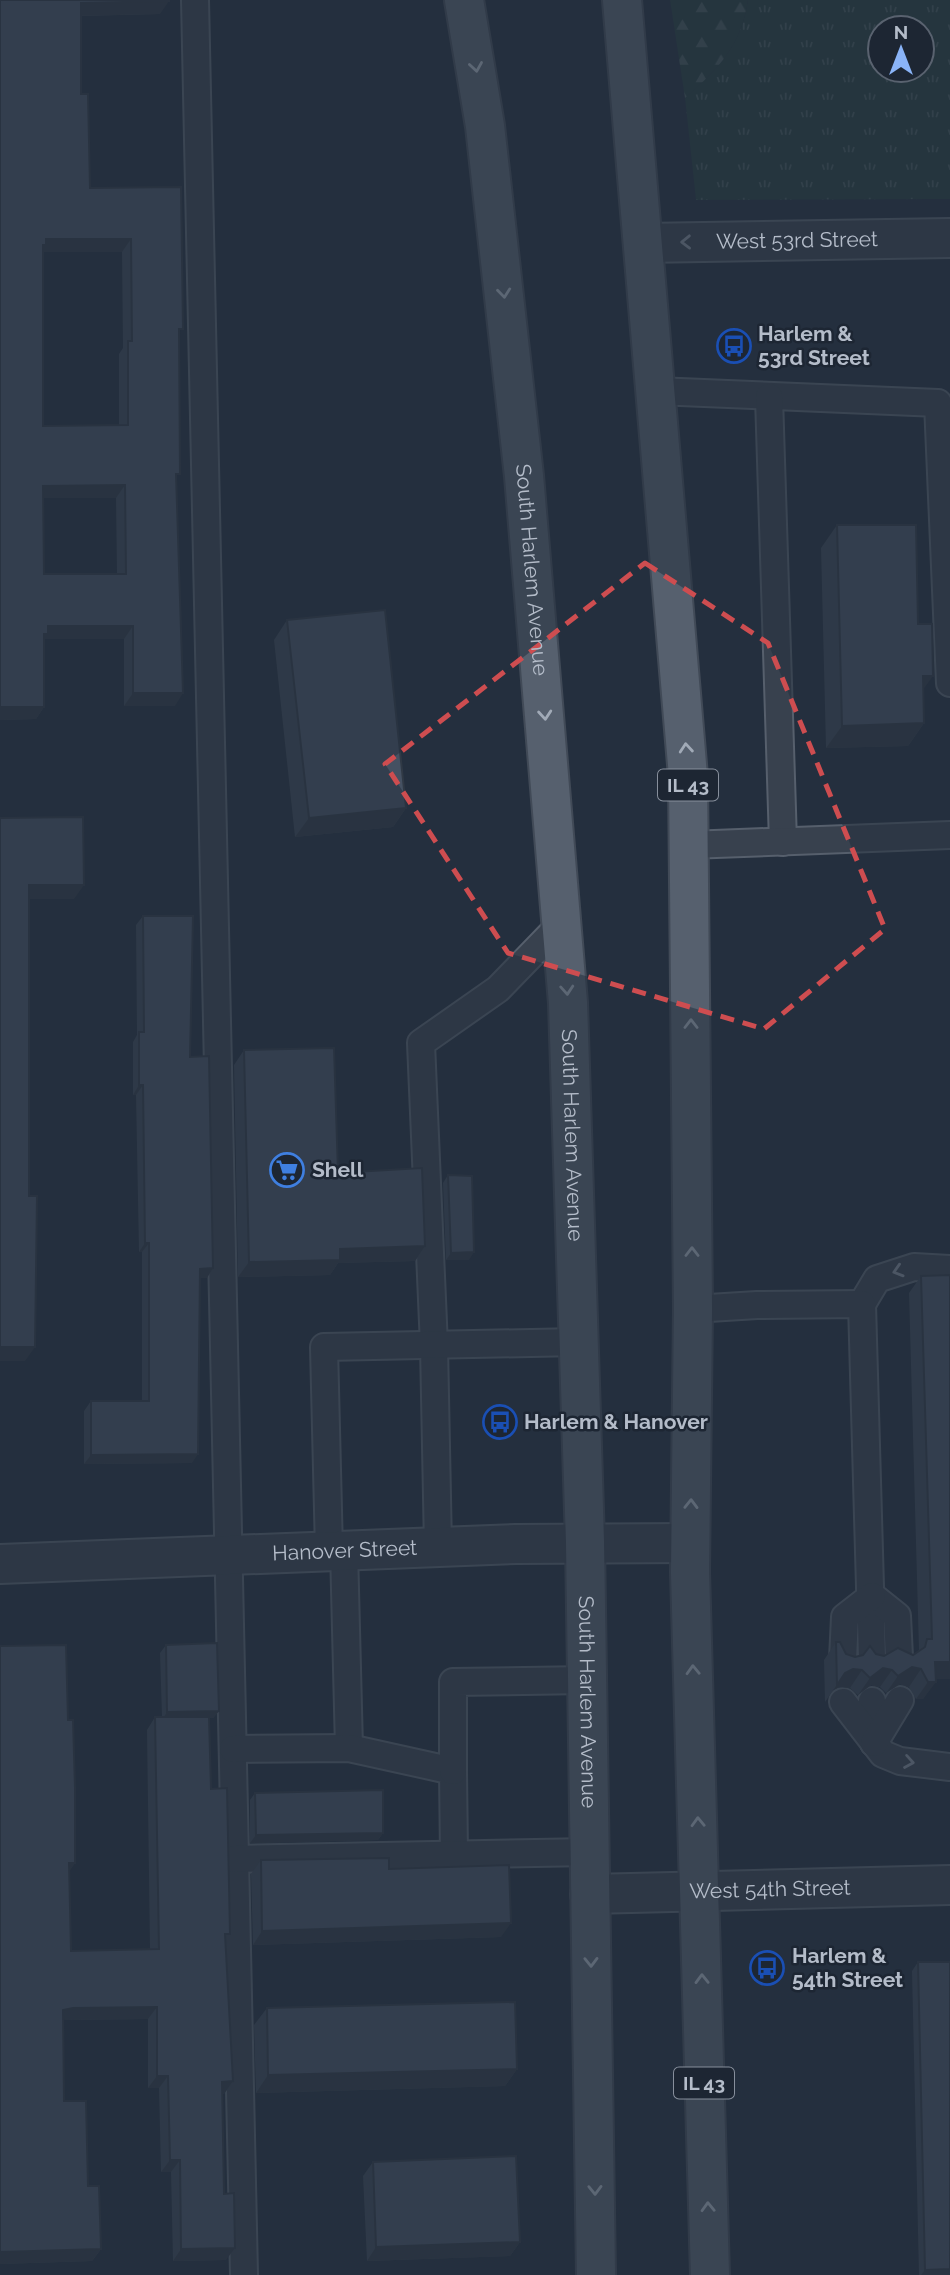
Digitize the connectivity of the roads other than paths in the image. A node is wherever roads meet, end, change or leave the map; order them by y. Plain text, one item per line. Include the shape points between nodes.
1 (195, 0) edge
2 (464, 0) edge
3 (622, 0) edge
4 (950, 238) edge
5 (643, 243) junction
6 (656, 391) junction
7 (769, 397) junction
8 (950, 683) edge
9 (950, 835) edge
10 (783, 842) junction
11 (690, 845) junction
12 (563, 922) junction
13 (950, 1269) edge
14 (862, 1304) junction
15 (693, 1309) junction
16 (578, 1342) junction
17 (434, 1346) junction
18 (585, 1542) junction
19 (690, 1543) junction
20 (439, 1547) junction
21 (336, 1551) junction
22 (229, 1555) junction
23 (0, 1564) edge
24 (872, 1596) junction
25 (899, 1657) edge
26 (872, 1658) edge
27 (843, 1659) edge
28 (588, 1680) junction
29 (900, 1700) edge
30 (872, 1701) edge
31 (843, 1702) edge
32 (874, 1743) junction
33 (349, 1748) junction
34 (233, 1749) junction
35 (950, 1767) edge
36 (453, 1771) junction
37 (590, 1852) junction
38 (454, 1855) junction
39 (235, 1859) junction
40 (950, 1885) edge
41 (700, 1890) junction
42 (590, 1894) junction
43 (244, 2275) edge
44 (596, 2275) edge
45 (710, 2275) edge

1 - 22 lane
2 -> 12 main road, South Harlem Avenue via 485,126 524,476
3 - 5 main road, IL 43
4 -> 5 street, West 53rd Street
5 - 6 main road, IL 43
6 - 7 lane
11 -> 6 main road, IL 43
7 - 8 lane via 938,403
7 - 10 lane
9 - 10 lane
10 - 11 lane
15 -> 11 main road, IL 43
12 -> 16 main road, South Harlem Avenue
12 - 17 lane via 498,989 421,1043
13 -> 14 lane via 914,1267 877,1279
14 - 15 lane
14 - 24 lane
19 -> 15 main road, IL 43
16 - 17 lane
16 - 18 main road, South Harlem Avenue
17 - 20 lane
17 - 21 lane via 324,1348
18 - 19 street, Hanover Street
18 - 20 street, Hanover Street
18 - 28 main road, South Harlem Avenue
41 -> 19 main road, IL 43
20 - 21 street, Hanover Street
21 - 22 street, Hanover Street
21 - 33 lane
22 - 23 street, Hanover Street
22 - 34 lane
24 - 25 lane via 897,1616
24 - 26 lane
24 - 27 lane via 845,1617
28 - 36 lane via 453,1682
28 - 37 main road, South Harlem Avenue
29 - 32 lane
30 - 32 lane
31 - 32 lane
32 -> 35 lane via 883,1754 900,1761
33 - 34 lane
33 - 36 lane
34 - 39 lane
36 - 38 lane
37 - 38 lane
37 - 42 main road, South Harlem Avenue
38 - 39 lane
39 - 43 lane
40 - 41 street, West 54th Street
41 - 42 street, West 54th Street
45 -> 41 main road, IL 43
42 -> 44 main road, South Harlem Avenue

